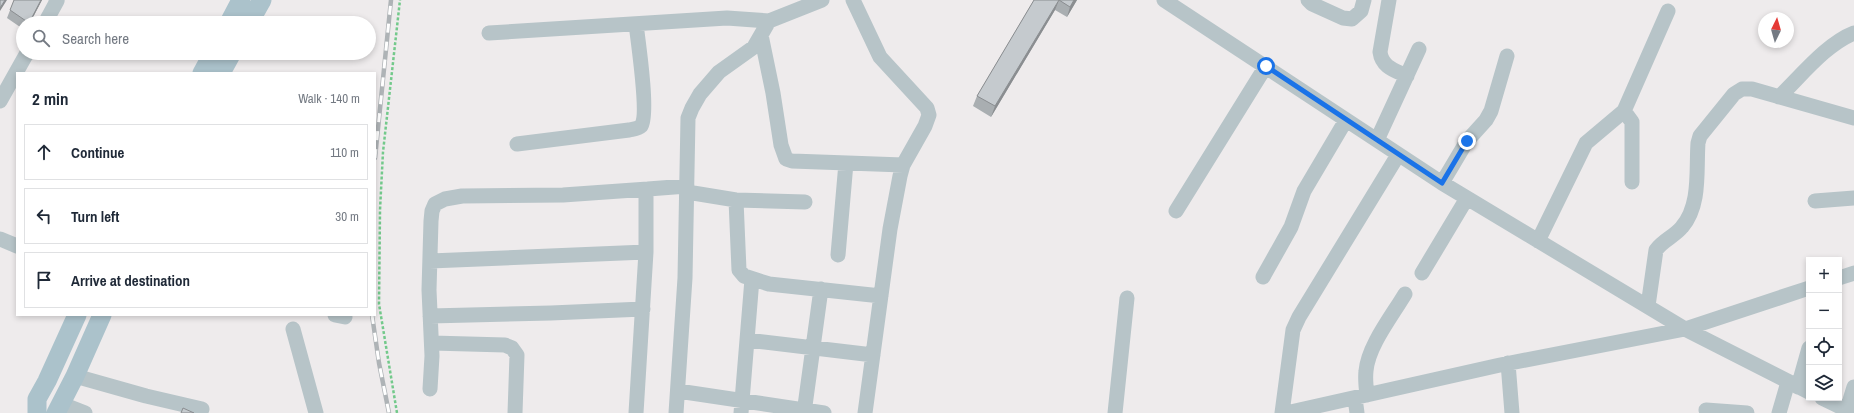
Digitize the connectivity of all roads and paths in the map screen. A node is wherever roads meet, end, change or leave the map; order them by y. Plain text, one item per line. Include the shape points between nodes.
1 (57, 0) edge
2 (241, 0) edge
3 (262, 0) edge
4 (400, 0) edge
5 (822, 0) edge
6 (853, 0) edge
7 (1164, 0) edge
8 (1308, 0) edge
9 (1364, 0) edge
10 (1389, 0) edge
11 (1668, 11) dead end
12 (49, 16) edge
13 (233, 16) edge
14 (253, 16) edge
15 (769, 21) junction
16 (636, 24) junction
17 (489, 32) dead end
18 (1854, 33) edge
19 (761, 35) junction
20 (1419, 49) dead end
21 (1506, 56) dead end
22 (23, 60) edge
23 (209, 60) edge
24 (228, 60) edge
25 (1266, 66) junction
26 (16, 72) edge
27 (203, 72) edge
28 (222, 72) edge
29 (16, 73) edge
30 (1407, 76) junction
31 (1779, 97) junction
32 (0, 101) edge
33 (1624, 111) junction
34 (1854, 118) edge
35 (1346, 120) junction
36 (1377, 140) junction
37 (518, 144) dead end
38 (1398, 154) junction
39 (846, 163) junction
40 (903, 165) junction
41 (1632, 182) dead end
42 (1442, 183) junction
43 (648, 189) junction
44 (687, 189) junction
45 (1467, 198) junction
46 (1854, 198) edge
47 (736, 200) junction
48 (1815, 201) dead end
49 (805, 202) dead end
50 (1176, 211) dead end
51 (0, 239) edge
52 (1538, 241) junction
53 (16, 246) edge
54 (646, 252) junction
55 (838, 255) dead end
56 (430, 262) junction
57 (1422, 273) dead end
58 (1854, 273) edge
59 (1263, 277) dead end
60 (1842, 277) edge
61 (752, 279) junction
62 (821, 289) junction
63 (1806, 289) edge
64 (1405, 294) dead end
65 (881, 296) junction
66 (1127, 298) dead end
67 (1648, 306) junction
68 (643, 308) junction
69 (77, 316) edge
70 (102, 316) edge
71 (430, 316) junction
72 (292, 329) dead end
73 (1685, 329) junction
74 (747, 340) junction
75 (432, 343) junction
76 (814, 347) junction
77 (873, 355) junction
78 (1806, 359) edge
79 (1508, 363) junction
80 (75, 376) junction
81 (1798, 387) edge
82 (1854, 387) edge
83 (430, 389) dead end
84 (678, 391) junction
85 (1361, 397) junction
86 (1828, 401) edge
87 (741, 407) edge
88 (59, 408) edge
89 (202, 409) dead end
90 (1706, 410) dead end
91 (805, 411) edge
92 (1848, 412) edge
93 (37, 413) edge
94 (85, 413) edge
95 (316, 413) edge
96 (397, 413) edge
97 (515, 413) edge
98 (636, 413) edge
99 (676, 413) edge
100 (824, 413) edge
101 (865, 413) edge
102 (1115, 413) edge
103 (1282, 413) edge
104 (1286, 413) edge
105 (1357, 413) edge
106 (1512, 413) edge
107 (1747, 413) edge
108 (1779, 413) edge

1 - 12 street
2 - 13 main road
3 - 14 main road
4 - 96 path via 383,152 379,304
5 - 15 street
6 - 40 street via 880,57 927,108 929,114
7 - 25 street
8 - 9 street via 1343,18 1352,19 1361,11
10 - 30 street via 1381,59 1386,65
11 - 33 street
15 - 16 street via 728,18
15 - 19 street
16 - 17 street
16 - 37 street via 644,108 639,128
18 - 31 street via 1845,36 1830,48
19 - 39 street via 786,159
19 - 44 street via 754,47 719,72 692,108 688,118
20 - 30 street
21 - 42 street via 1491,111 1467,141
22 - 26 street
23 - 27 main road
24 - 28 main road
25 - 35 street
25 - 50 street
29 - 32 street
30 - 36 street
31 - 34 street
31 - 67 street via 1752,89 1742,89 1734,94 1700,136 1692,211 1681,229 1656,250
33 - 41 street via 1632,122
33 - 52 street via 1586,143
35 - 36 street
35 - 59 street via 1304,191 1290,227
36 - 38 street
38 - 42 street
38 - 103 street via 1299,317 1294,330
39 - 40 street
39 - 55 street
40 - 65 street via 890,229
42 - 45 street
43 - 44 street
43 - 54 street via 645,197
43 - 56 street via 563,195 462,196 445,199 435,204 432,210
44 - 47 street
44 - 84 street
45 - 52 street
45 - 57 street
46 - 48 street
47 - 49 street
47 - 61 street via 739,270 744,276
51 - 53 street
52 - 67 street
54 - 56 street
54 - 68 street
56 - 71 street
58 - 60 street
61 - 62 street via 769,284
61 - 74 street
62 - 65 street
62 - 76 street
63 - 73 street
64 - 85 street via 1372,348
65 - 77 street
66 - 102 street
67 - 73 street
68 - 71 street
68 - 98 street
69 - 93 main road via 37,399
70 - 80 main road
71 - 75 street
72 - 95 street
73 - 79 street
73 - 81 street
74 - 76 street
74 - 87 street
75 - 83 street
75 - 97 street via 505,345 512,348 517,355
76 - 77 street
76 - 91 street
77 - 101 street
78 - 81 street
79 - 85 street
79 - 106 street
80 - 88 main road
80 - 89 street
81 - 108 street
82 - 92 street
84 - 87 street
84 - 99 street
85 - 104 street
85 - 105 street
86 - 92 street
87 - 91 street
88 - 94 street
90 - 107 street
91 - 100 street

